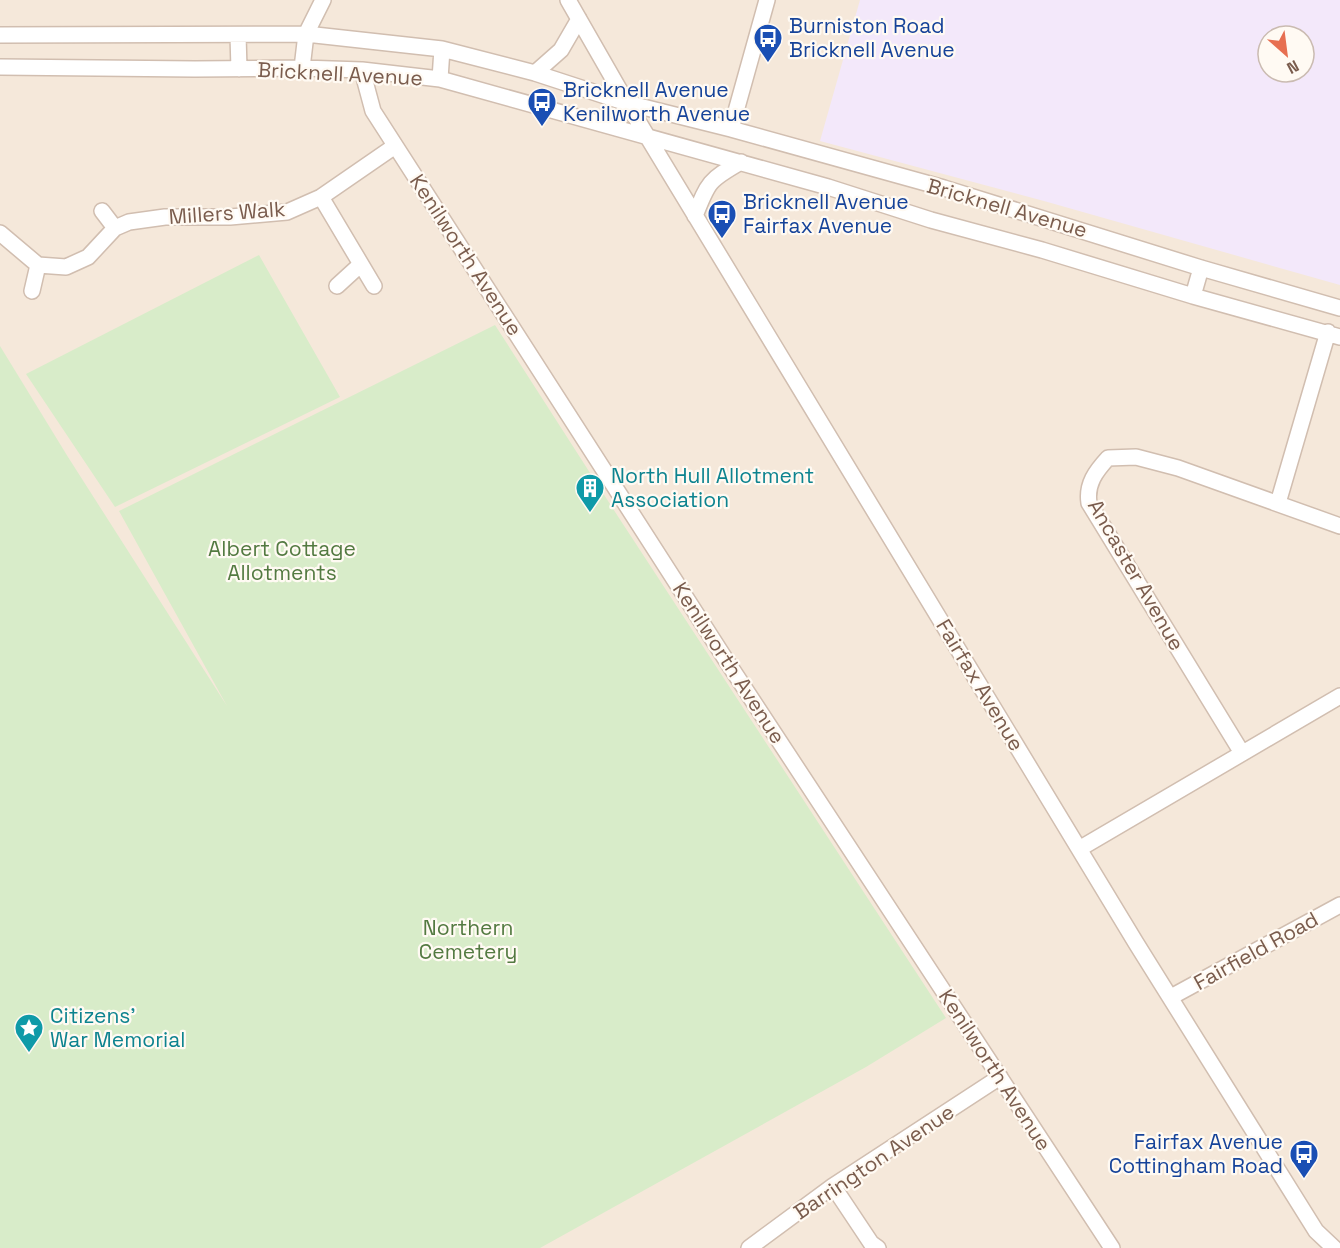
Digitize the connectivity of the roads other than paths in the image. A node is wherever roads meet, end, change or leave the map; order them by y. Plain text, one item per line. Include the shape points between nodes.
1 (323, 0) edge
2 (568, 0) edge
3 (768, 0) edge
4 (579, 20) junction
5 (306, 34) junction
6 (0, 35) edge
7 (238, 35) junction
8 (442, 49) junction
9 (0, 67) edge
10 (302, 68) junction
11 (239, 69) junction
12 (362, 70) junction
13 (535, 73) junction
14 (440, 79) junction
15 (627, 103) junction
16 (731, 129) junction
17 (647, 136) junction
18 (395, 146) junction
19 (741, 162) junction
20 (321, 197) junction
21 (102, 211) dead end
22 (695, 216) junction
23 (115, 228) junction
24 (0, 233) edge
25 (38, 265) junction
26 (360, 265) junction
27 (1201, 268) junction
28 (337, 286) dead end
29 (374, 286) dead end
30 (32, 291) dead end
31 (1193, 296) junction
32 (1340, 308) edge
33 (1334, 335) edge
34 (1278, 503) junction
35 (1340, 526) edge
36 (1340, 696) edge
37 (1242, 753) junction
38 (1079, 849) junction
39 (1340, 905) edge
40 (1171, 997) junction
41 (1000, 1077) junction
42 (833, 1186) junction
43 (1316, 1231) junction
44 (749, 1248) edge
45 (878, 1248) edge
46 (1112, 1248) edge
47 (1322, 1248) edge
48 (1334, 1248) edge

1 - 5 street
2 - 4 street, Fairfax Avenue
3 - 16 street
4 - 13 street via 561,50
4 - 15 street, Fairfax Avenue
5 - 7 street, Bricknell Avenue
5 - 8 street, Bricknell Avenue
5 - 10 street
6 - 7 street, Bricknell Avenue
7 - 11 street
8 - 13 street, Bricknell Avenue
8 - 14 street
9 - 11 street, Bricknell Avenue
10 - 11 street, Bricknell Avenue
10 - 12 street, Bricknell Avenue
12 - 14 street, Bricknell Avenue
12 - 18 street, Kenilworth Avenue via 372,111
13 - 15 street, Bricknell Avenue
14 - 17 street, Bricknell Avenue
15 - 16 street, Bricknell Avenue
15 - 17 street, Fairfax Avenue
16 - 27 street, Bricknell Avenue via 976,197
17 - 19 street, Bricknell Avenue
17 - 22 street, Fairfax Avenue
18 - 20 street, Millers Walk
18 - 41 street, Kenilworth Avenue
19 - 22 street via 707,186
19 - 31 street, Bricknell Avenue
20 - 23 street, Millers Walk via 287,212 165,217
20 - 26 street
21 - 23 street
22 - 38 street, Fairfax Avenue
23 - 25 street via 88,257 66,267
24 - 25 street
25 - 30 street
26 - 28 street
26 - 29 street
27 - 31 street
27 - 32 street, Bricknell Avenue
31 - 33 street, Bricknell Avenue
33 - 34 street
34 - 35 street, Ancaster Avenue
34 - 37 street, Ancaster Avenue via 1136,457 1108,458 1093,474 1088,495 1097,517
36 - 37 street
37 - 38 street
38 - 40 street, Fairfax Avenue
39 - 40 street, Fairfield Road
40 - 43 street, Fairfax Avenue
41 - 42 street, Barrington Avenue
41 - 46 street, Kenilworth Avenue
42 - 44 street, Barrington Avenue
42 - 45 street
43 - 47 street, Fairfax Avenue
43 - 48 street, Fairfax Avenue

